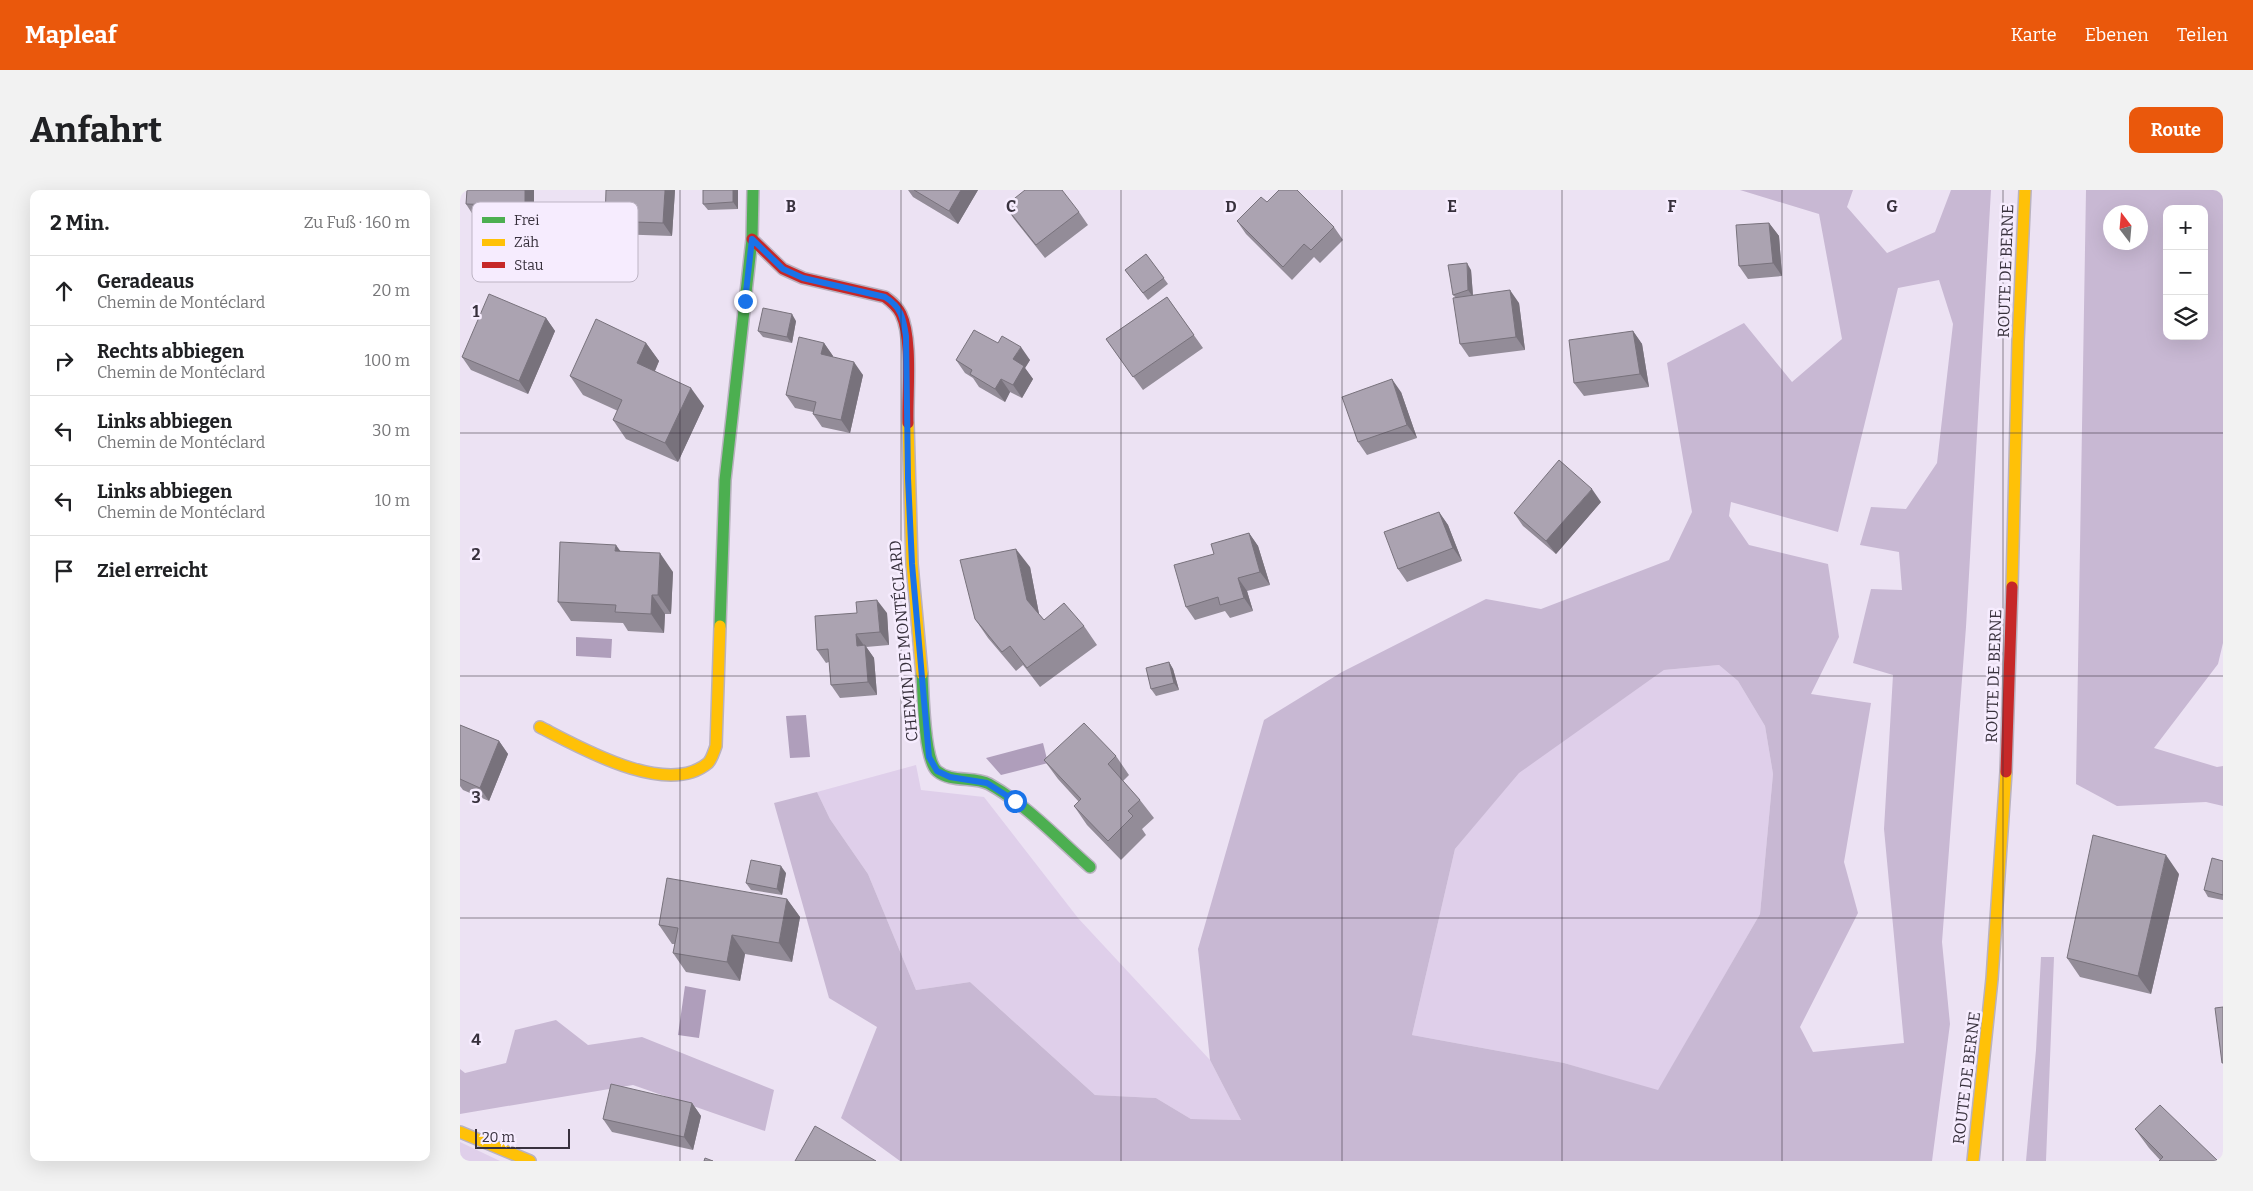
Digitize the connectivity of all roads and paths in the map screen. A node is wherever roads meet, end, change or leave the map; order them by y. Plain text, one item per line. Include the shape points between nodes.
1 (753, 190) edge
2 (2025, 190) edge
3 (752, 239) junction
4 (540, 727) dead end
5 (1090, 868) dead end
6 (460, 1132) edge
7 (530, 1161) edge
8 (1973, 1161) edge

1 - 3 street
2 - 8 street, ROUTE DE BERNE via 2005,796 1989,1019
3 - 4 street via 725,480 716,746 710,762 689,774 634,770 594,756
3 - 5 street, CHEMIN DE MONTÉCLARD via 783,269 803,278 885,297 896,304 906,336 912,564 929,757 937,771 950,777 987,783 1015,801
6 - 7 street

